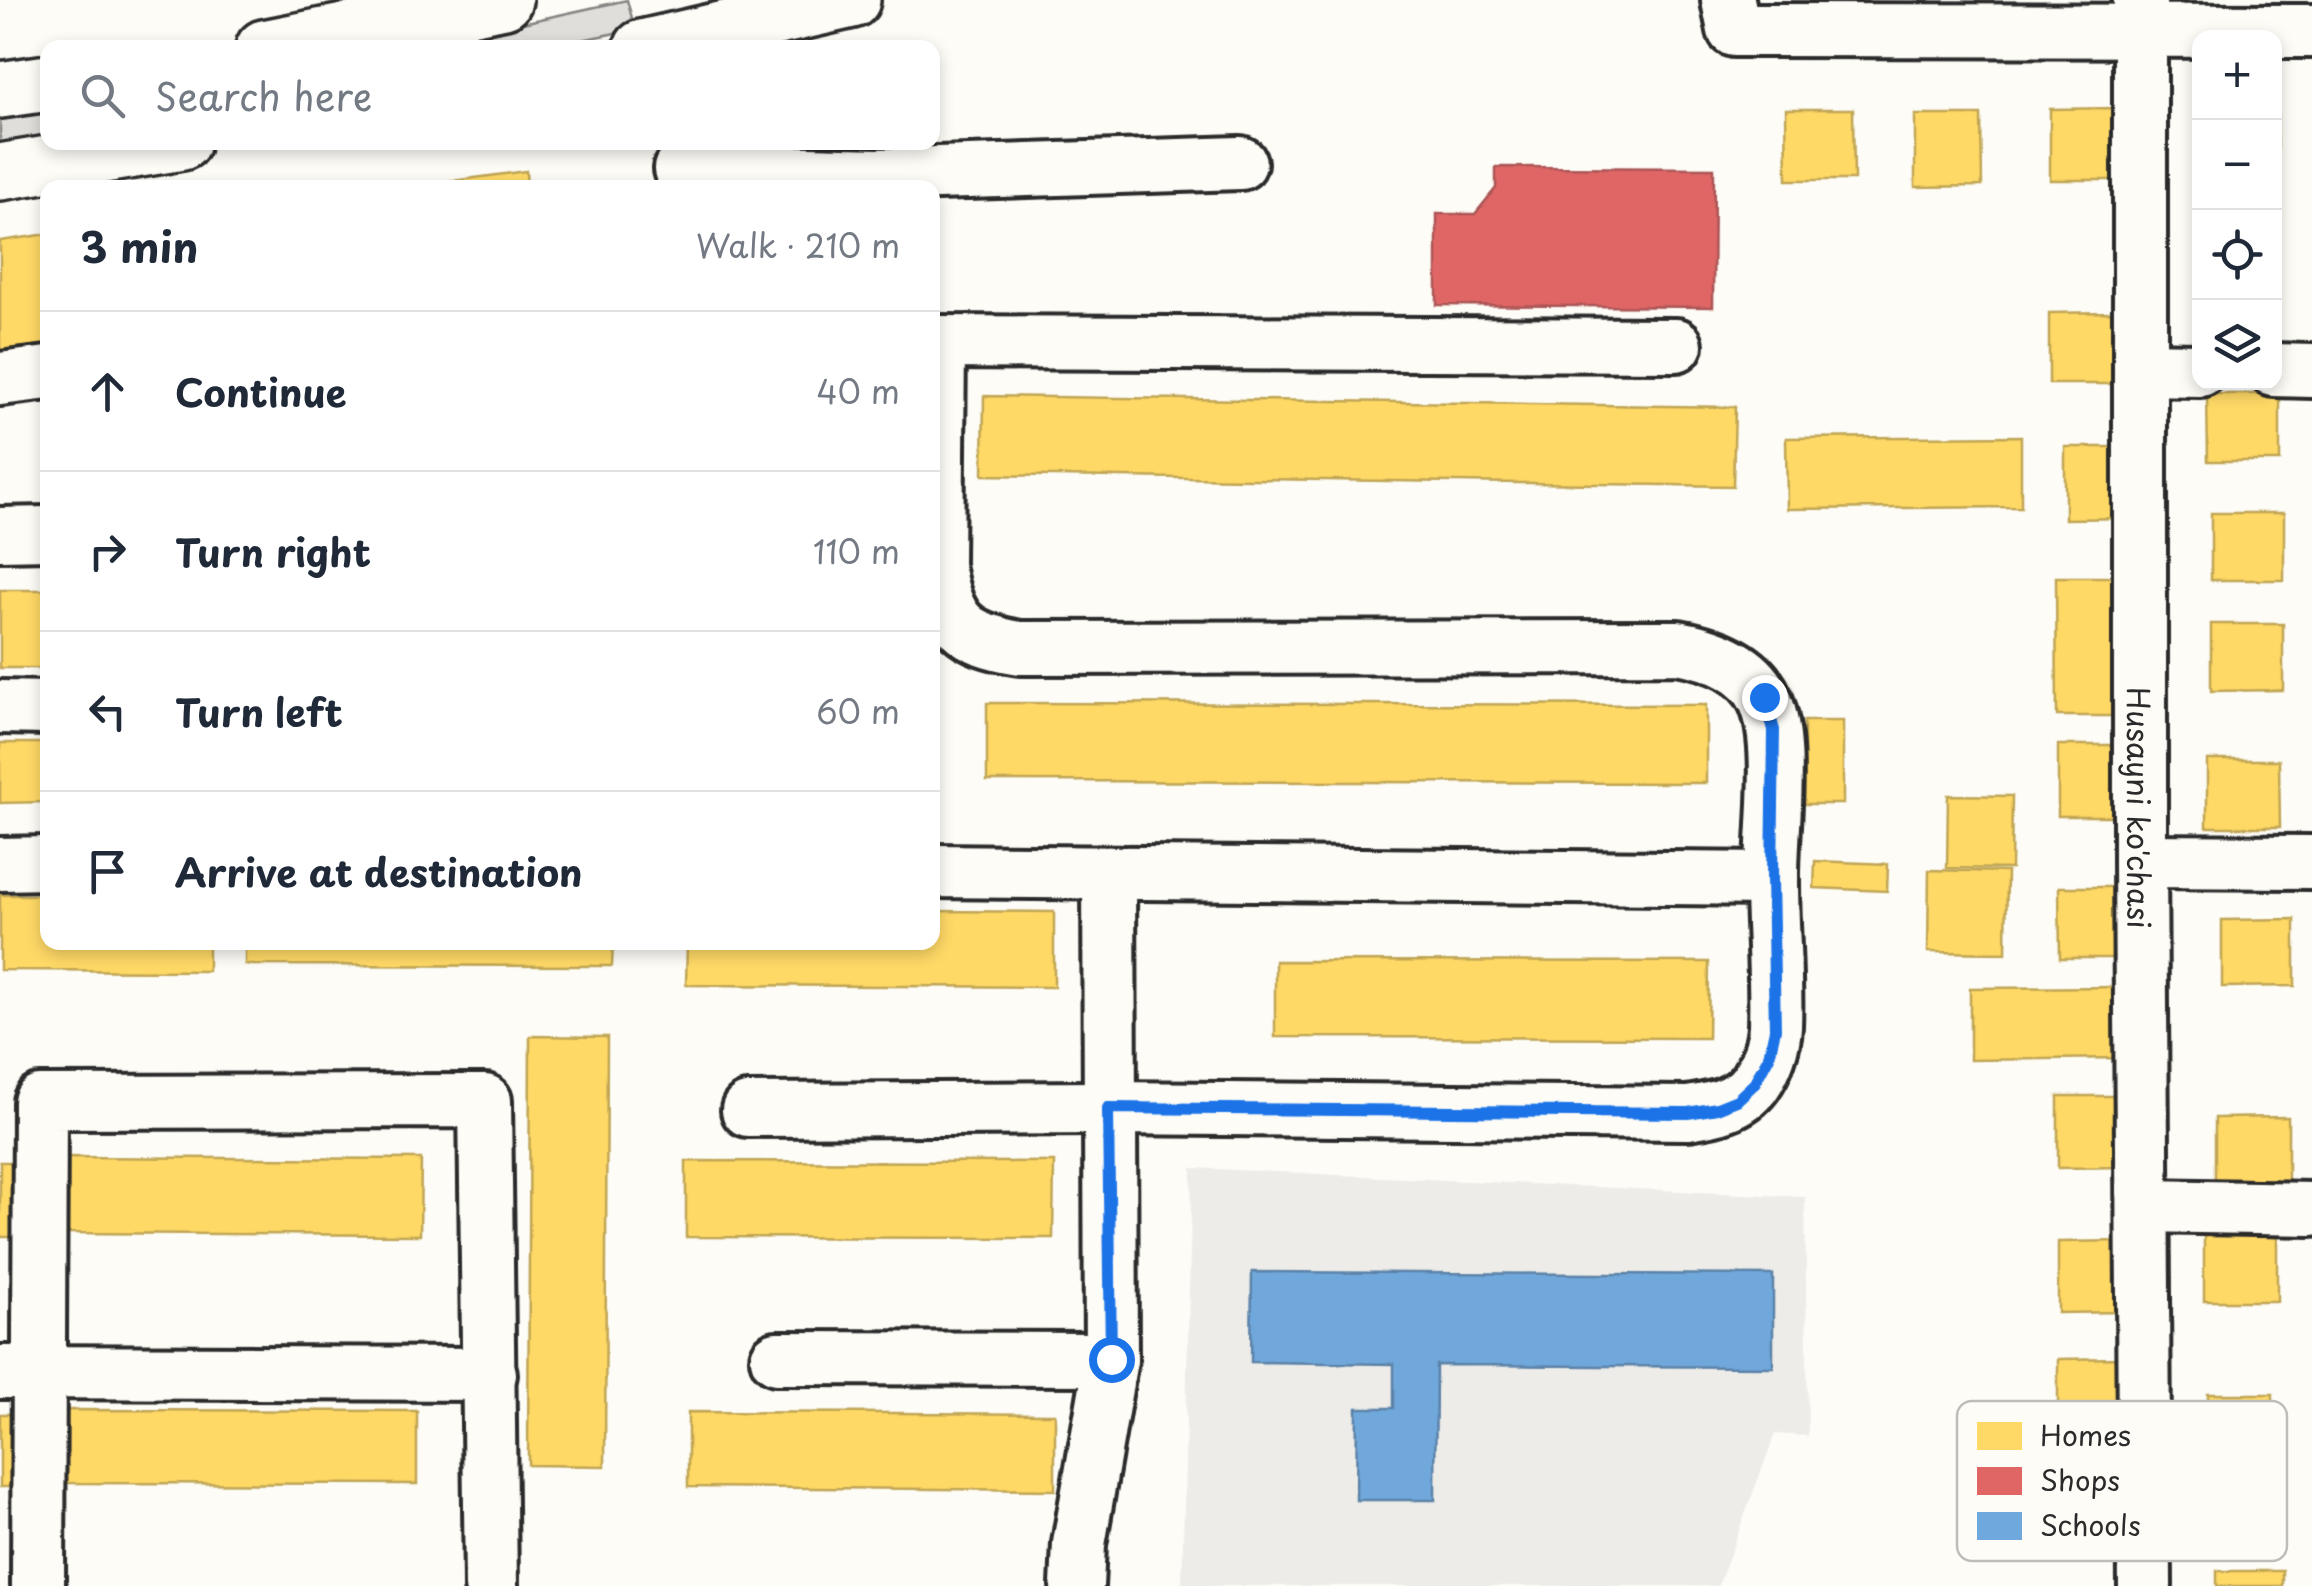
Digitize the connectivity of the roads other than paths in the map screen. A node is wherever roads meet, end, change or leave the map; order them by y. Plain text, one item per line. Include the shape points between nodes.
1 (504, 0) edge
2 (852, 0) edge
3 (1731, 15) edge
4 (2140, 15) edge
5 (2312, 31) edge
6 (662, 34) edge
7 (304, 40) edge
8 (40, 84) edge
9 (0, 90) edge
10 (133, 150) edge
11 (1240, 163) dead end
12 (679, 166) edge
13 (0, 172) edge
14 (940, 342) edge
15 (1676, 345) dead end
16 (2140, 370) junction
17 (2192, 370) edge
18 (2282, 370) edge
19 (2312, 371) edge
20 (40, 374) edge
21 (0, 379) edge
22 (40, 533) edge
23 (0, 534) edge
24 (940, 583) edge
25 (941, 623) edge
26 (0, 707) edge
27 (40, 708) edge
28 (2140, 861) junction
29 (2312, 862) edge
30 (40, 863) edge
31 (0, 864) edge
32 (940, 871) edge
33 (1109, 873) junction
34 (1772, 879) junction
35 (20, 1101) edge
36 (1108, 1108) junction
37 (748, 1110) dead end
38 (2143, 1206) junction
39 (2312, 1208) edge
40 (778, 1358) dead end
41 (1111, 1359) junction
42 (21, 1372) edge
43 (490, 1374) junction
44 (2144, 1401) edge
45 (2145, 1561) edge
46 (38, 1586) edge
47 (491, 1586) edge
48 (1077, 1586) edge
49 (2145, 1586) edge

1 - 7 highway
2 - 6 highway
3 - 4 street
4 - 5 street
4 - 16 street, Husayni ko'chasi
8 - 9 highway
10 - 13 highway
11 - 12 street via 877,176
14 - 15 street
16 - 17 street
16 - 28 street, Husayni ko'chasi
18 - 19 street
20 - 21 street
22 - 23 street
24 - 25 street
25 - 34 street via 1020,648 1678,646 1706,652 1747,676 1764,697 1774,730
26 - 27 street
28 - 29 street
28 - 38 street, Husayni ko'chasi
30 - 31 street
32 - 33 street
33 - 34 street
33 - 36 street
34 - 36 street via 1775,1029 1769,1056 1754,1084 1717,1108
35 - 42 street
35 - 43 street via 485,1101
36 - 37 street
36 - 41 street
38 - 39 street
38 - 44 street, Husayni ko'chasi
40 - 41 street
41 - 48 street
42 - 43 street
42 - 46 street
43 - 47 street
45 - 49 street, Husayni ko'chasi

